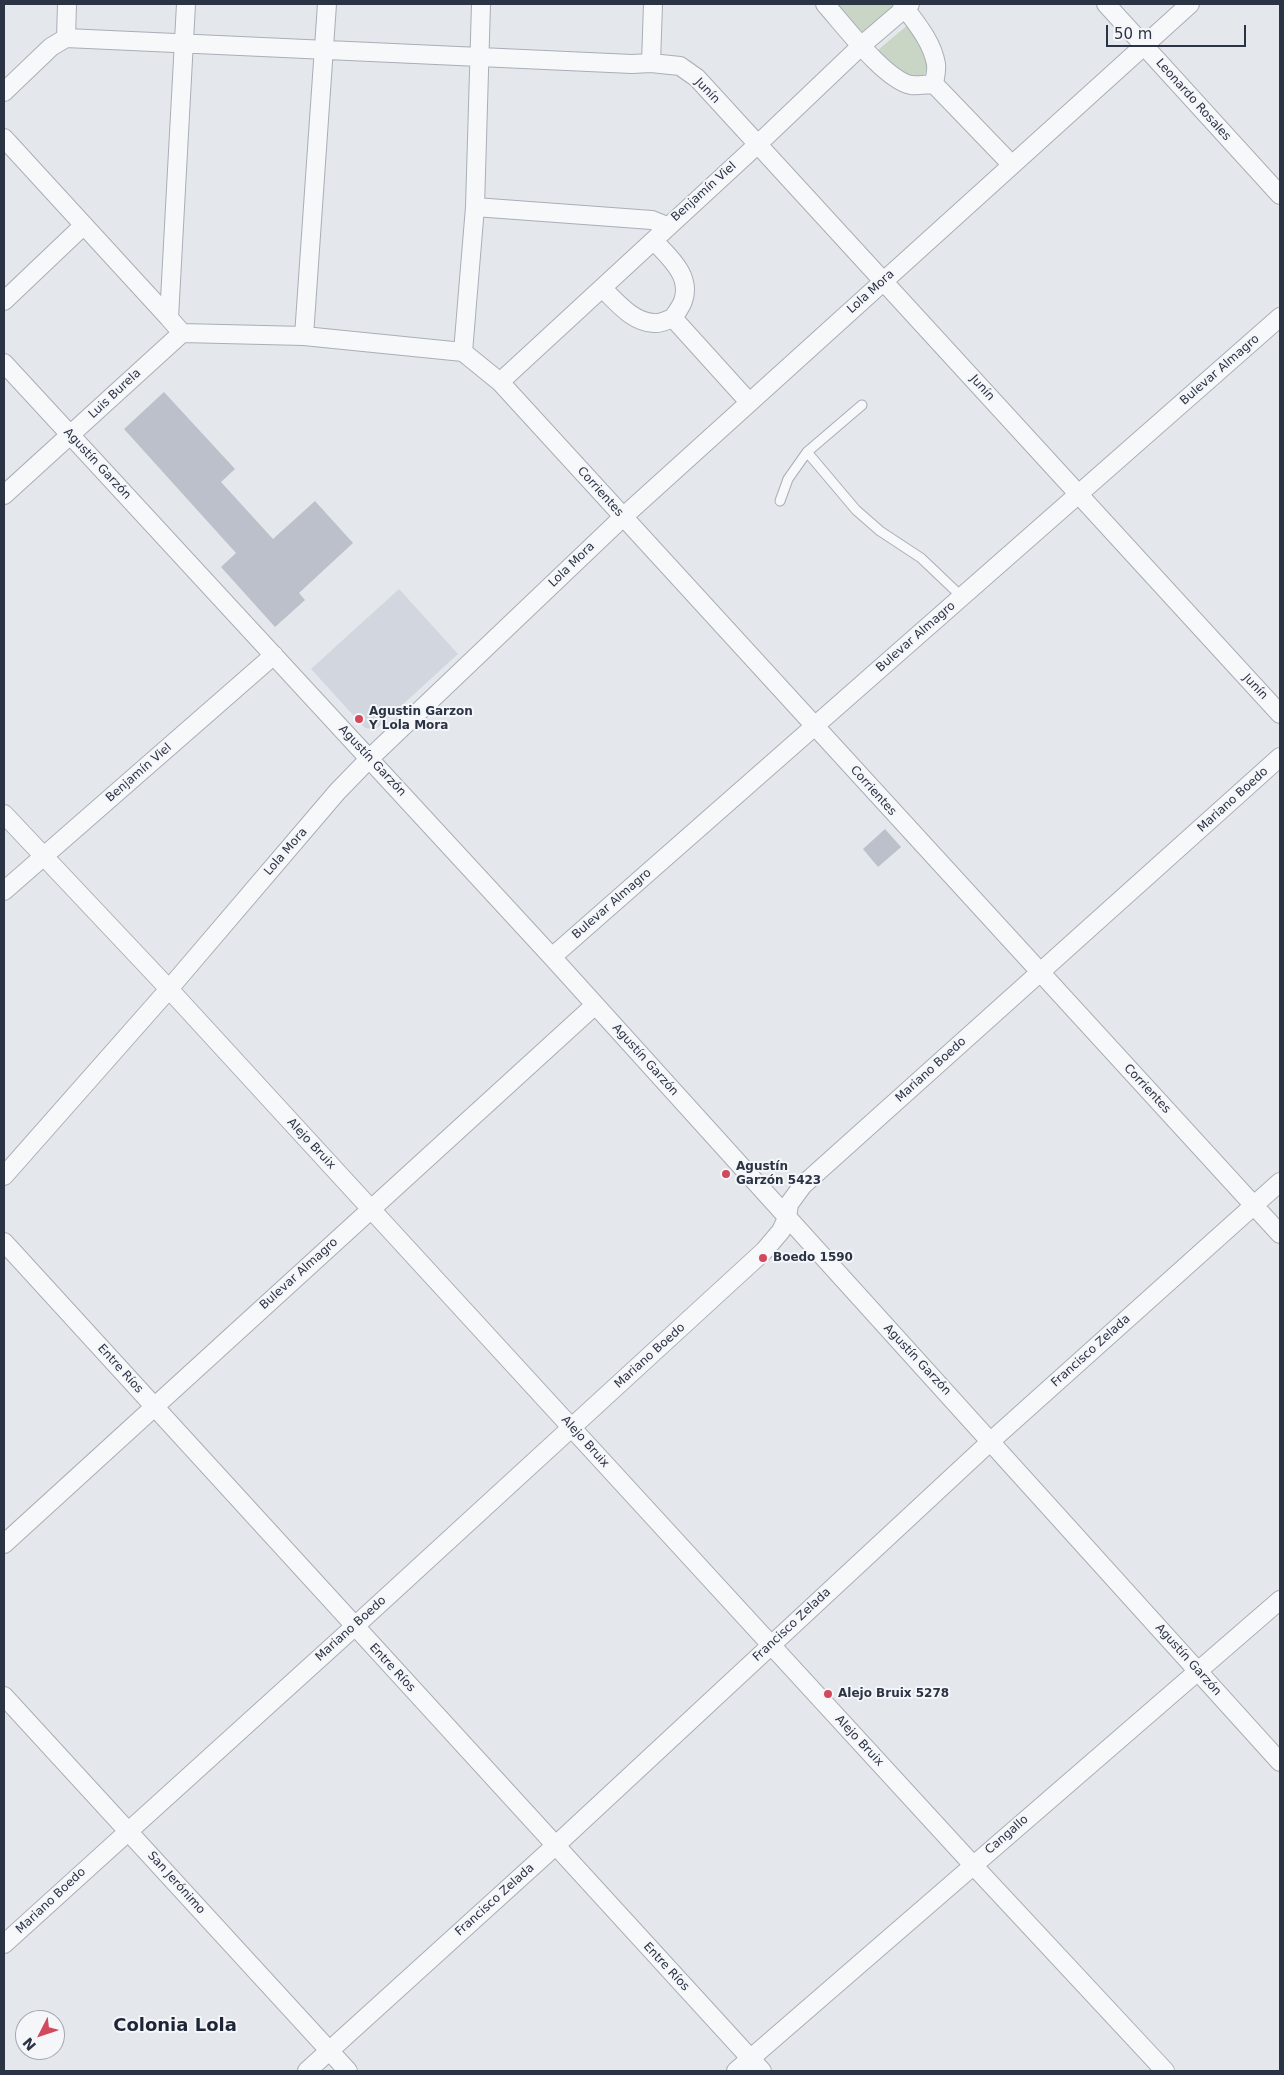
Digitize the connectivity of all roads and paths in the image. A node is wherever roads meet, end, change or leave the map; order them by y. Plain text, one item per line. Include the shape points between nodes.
1 (66, 4) edge
2 (186, 4) edge
3 (327, 4) edge
4 (481, 4) edge
5 (653, 4) edge
6 (824, 4) edge
7 (1106, 4) edge
8 (1190, 4) edge
9 (906, 5) edge
10 (66, 38) junction
11 (184, 44) junction
12 (862, 45) junction
13 (1144, 46) junction
14 (324, 50) junction
15 (479, 57) junction
16 (651, 63) junction
17 (934, 84) junction
18 (4, 92) edge
19 (4, 138) edge
20 (757, 145) junction
21 (1012, 165) junction
22 (1280, 195) edge
23 (475, 207) junction
24 (84, 225) junction
25 (667, 226) junction
26 (654, 241) junction
27 (883, 280) junction
28 (602, 288) junction
29 (4, 301) edge
30 (1280, 317) edge
31 (169, 318) junction
32 (673, 318) junction
33 (182, 332) junction
34 (304, 336) junction
35 (463, 352) junction
36 (4, 363) edge
37 (500, 382) junction
38 (749, 402) junction
39 (862, 405) dead end
40 (71, 436) junction
41 (807, 452) junction
42 (4, 495) edge
43 (1079, 495) junction
44 (780, 501) dead end
45 (623, 517) junction
46 (962, 597) junction
47 (274, 655) junction
48 (1280, 714) edge
49 (814, 726) junction
50 (1280, 757) edge
51 (370, 758) junction
52 (4, 814) edge
53 (43, 857) junction
54 (4, 891) edge
55 (552, 957) junction
56 (1040, 973) junction
57 (169, 989) junction
58 (595, 1005) junction
59 (4, 1176) edge
60 (1280, 1182) edge
61 (1254, 1205) junction
62 (372, 1209) junction
63 (787, 1218) junction
64 (1280, 1234) edge
65 (4, 1242) edge
66 (154, 1406) junction
67 (571, 1427) junction
68 (991, 1441) junction
69 (4, 1544) edge
70 (1280, 1600) edge
71 (354, 1627) junction
72 (771, 1645) junction
73 (1198, 1671) junction
74 (4, 1696) edge
75 (1280, 1762) edge
76 (128, 1830) junction
77 (555, 1846) junction
78 (973, 1865) junction
79 (4, 1944) edge
80 (330, 2051) junction
81 (756, 2065) edge
82 (307, 2071) edge
83 (348, 2071) edge
84 (736, 2071) edge
85 (1165, 2071) edge

1 - 10 street
2 - 11 street
3 - 14 street
4 - 15 street
5 - 16 street
6 - 12 street
7 - 13 street, Leonardo Rosales
8 - 13 street, Lola Mora
9 - 12 street, Benjamín Viel
9 - 17 street via 933,53 936,65
10 - 11 street
10 - 18 street via 51,47
11 - 14 street
11 - 31 street
12 - 17 street via 888,74 902,82
12 - 20 street, Benjamín Viel
13 - 21 street, Lola Mora
13 - 22 street, Leonardo Rosales
14 - 15 street
14 - 34 street
15 - 16 street
15 - 23 street
16 - 20 street, Junín via 680,66 696,78
17 - 21 street
19 - 24 street
20 - 25 street, Benjamín Viel
20 - 27 street, Junín
21 - 27 street, Lola Mora
23 - 25 street via 652,220
23 - 35 street
24 - 29 street
24 - 31 street
25 - 26 street, Benjamín Viel
26 - 28 street, Benjamín Viel
26 - 32 street via 679,267 684,285 683,301
27 - 38 street, Lola Mora
27 - 43 street, Junín
28 - 32 street via 626,312 641,321 655,324
28 - 37 street, Benjamín Viel
30 - 43 street, Bulevar Almagro
31 - 33 street
32 - 38 street
33 - 34 street
33 - 40 street, Luis Burela
34 - 35 street
35 - 37 street, Corrientes
36 - 40 street, Agustín Garzón
37 - 45 street, Corrientes
38 - 45 street, Lola Mora
39 - 41 lane
40 - 42 street, Luis Burela
40 - 47 street, Agustín Garzón
41 - 44 lane via 788,479
41 - 46 lane via 856,510 880,531 921,558
43 - 46 street, Bulevar Almagro
43 - 48 street, Junín
45 - 49 street, Corrientes
45 - 51 street, Lola Mora
46 - 49 street, Bulevar Almagro
47 - 51 street, Agustín Garzón
47 - 53 street, Benjamín Viel
49 - 55 street, Bulevar Almagro
49 - 56 street, Corrientes
50 - 56 street, Mariano Boedo
51 - 55 street, Agustín Garzón
51 - 57 street, Lola Mora via 337,792
52 - 53 street, Alejo Bruix
53 - 54 street, Benjamín Viel
53 - 57 street, Alejo Bruix
55 - 58 street, Agustín Garzón
56 - 61 street, Corrientes
56 - 63 street, Mariano Boedo via 802,1185 789,1204
57 - 59 street, Lola Mora
57 - 62 street, Alejo Bruix
58 - 62 street, Bulevar Almagro
58 - 63 street, Agustín Garzón
60 - 61 street, Francisco Zelada
61 - 64 street, Corrientes
61 - 68 street, Francisco Zelada
62 - 66 street, Bulevar Almagro
62 - 67 street, Alejo Bruix
63 - 67 street, Mariano Boedo via 781,1231 764,1251
63 - 68 street, Agustín Garzón
65 - 66 street, Entre Ríos
66 - 69 street, Bulevar Almagro
66 - 71 street, Entre Ríos
67 - 71 street, Mariano Boedo
67 - 72 street, Alejo Bruix
68 - 72 street, Francisco Zelada
68 - 73 street, Agustín Garzón
70 - 73 street, Cangallo
71 - 76 street, Mariano Boedo
71 - 77 street, Entre Ríos
72 - 77 street, Francisco Zelada
72 - 78 street, Alejo Bruix
73 - 75 street, Agustín Garzón
73 - 78 street, Cangallo
74 - 76 street, San Jerónimo
76 - 79 street, Mariano Boedo
76 - 80 street, San Jerónimo
77 - 80 street, Francisco Zelada
77 - 81 street, Entre Ríos
78 - 81 street, Cangallo
78 - 85 street, Alejo Bruix
80 - 82 street, Francisco Zelada
80 - 83 street, San Jerónimo
81 - 84 street, Cangallo

